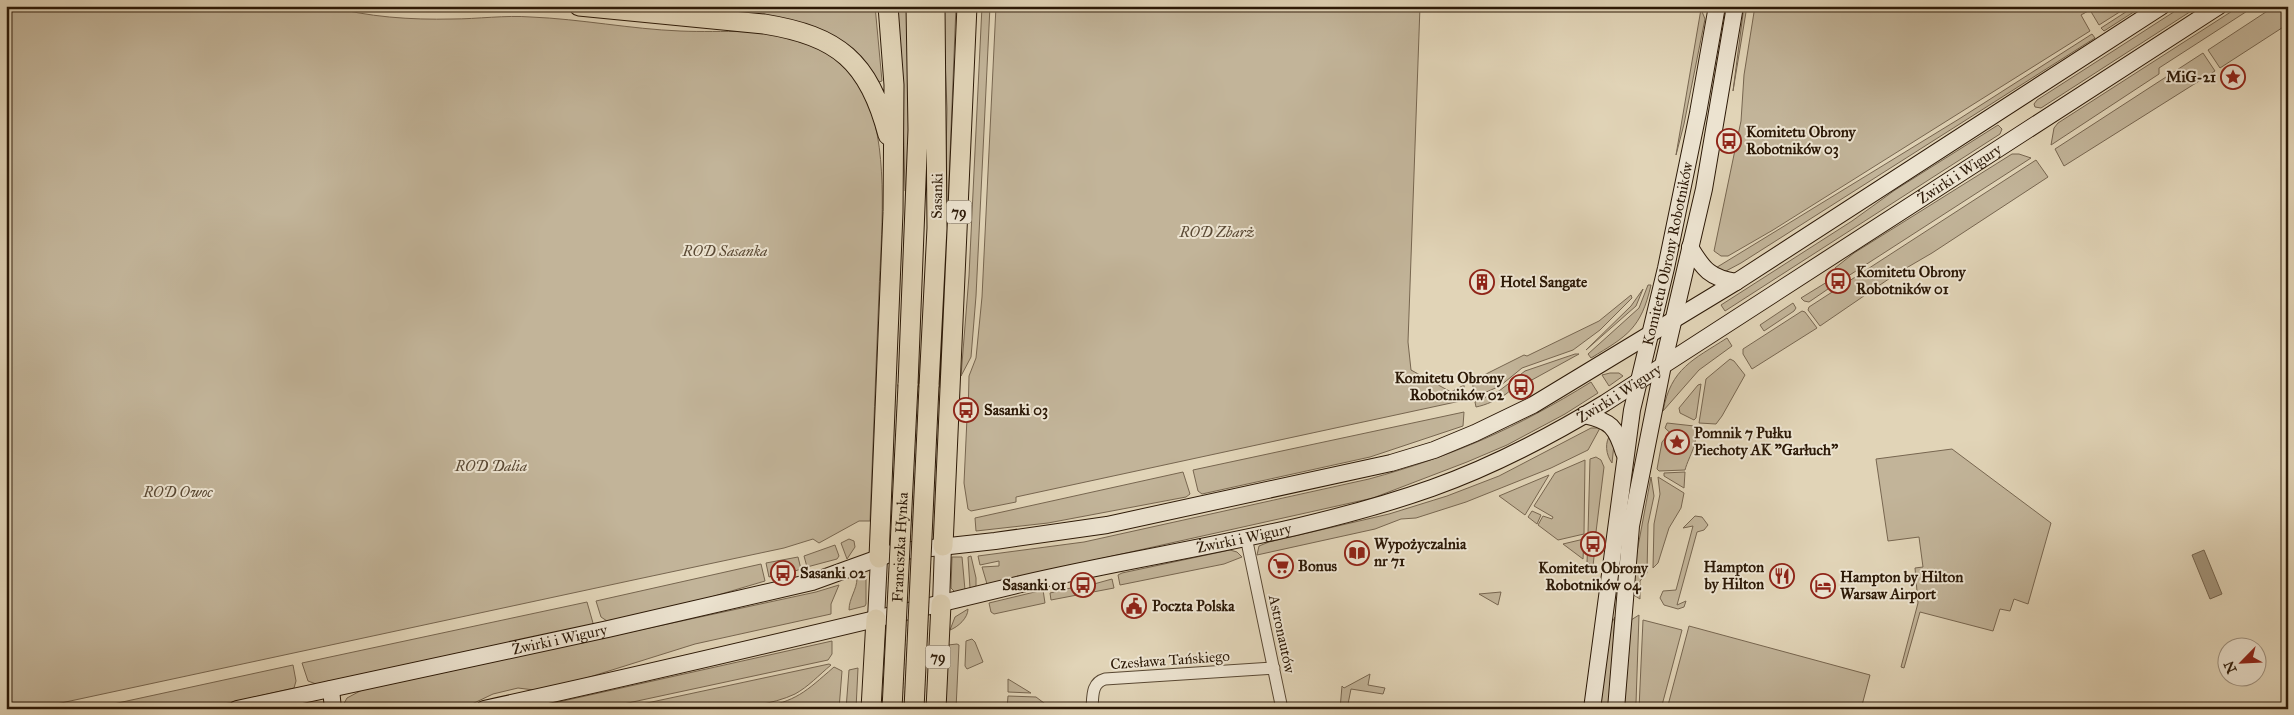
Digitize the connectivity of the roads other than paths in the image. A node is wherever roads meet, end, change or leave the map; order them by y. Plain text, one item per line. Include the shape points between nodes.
1 (579, 6) edge
2 (888, 6) edge
3 (916, 6) edge
4 (935, 6) edge
5 (968, 6) edge
6 (1717, 6) edge
7 (1736, 6) edge
8 (2162, 6) edge
9 (2220, 6) edge
10 (893, 158) junction
11 (1690, 246) junction
12 (1736, 282) junction
13 (1674, 320) junction
14 (1650, 334) junction
15 (1663, 365) junction
16 (1639, 380) junction
17 (908, 385) joint
18 (929, 386) joint
19 (1584, 415) junction
20 (1624, 455) junction
21 (1246, 537) junction
22 (943, 546) junction
23 (879, 558) junction
24 (941, 604) junction
25 (876, 619) junction
26 (1274, 668) junction
27 (330, 689) junction
28 (237, 709) edge
29 (333, 709) edge
30 (484, 709) edge
31 (871, 709) edge
32 (892, 709) edge
33 (914, 709) edge
34 (936, 709) edge
35 (1092, 709) edge
36 (1282, 709) edge
37 (1592, 709) edge
38 (1616, 709) edge

1 - 10 main road via 758,23 793,29 823,40 849,58 867,79 884,118
2 - 10 main road via 894,85
3 - 17 main road, Sasanki via 918,130
4 - 18 main road, Sasanki via 937,228
5 - 22 main road, 79
6 - 14 main road, Komitetu Obrony Robotników via 1698,113
7 - 11 main road, Komitetu Obrony Robotników via 1716,129
8 - 12 main road, Żwirki i Wigury
9 - 15 main road, Żwirki i Wigury
10 - 23 main road
11 - 12 main road via 1698,261 1713,276
11 - 13 main road, Komitetu Obrony Robotników
12 - 13 main road, Żwirki i Wigury
13 - 14 main road, Żwirki i Wigury
13 - 15 main road, Komitetu Obrony Robotników
14 - 16 main road, Komitetu Obrony Robotników
14 - 22 main road, Żwirki i Wigury via 1517,413 1475,434 1413,457 1125,522
15 - 16 main road, Żwirki i Wigury
15 - 38 main road, Komitetu Obrony Robotników via 1631,526
16 - 19 main road, Żwirki i Wigury
16 - 20 main road, Komitetu Obrony Robotników
17 - 32 main road, Franciszka Hynka, bridge
18 - 33 main road, Franciszka Hynka, bridge
19 - 20 main road via 1614,428
19 - 21 main road, Żwirki i Wigury via 1526,449 1432,488 1365,509
20 - 37 main road, Komitetu Obrony Robotników
21 - 24 main road, Żwirki i Wigury
21 - 26 street, Astronautów
22 - 23 main road, Żwirki i Wigury via 895,552
22 - 24 main road, 79
23 - 25 main road
23 - 27 main road, Żwirki i Wigury via 812,582
24 - 25 main road, Żwirki i Wigury
24 - 34 main road, 79
25 - 30 main road
25 - 31 main road
26 - 35 street, Czesława Tańskiego via 1100,680 1094,688
26 - 36 street, Astronautów
27 - 28 main road, Żwirki i Wigury
27 - 29 main road

